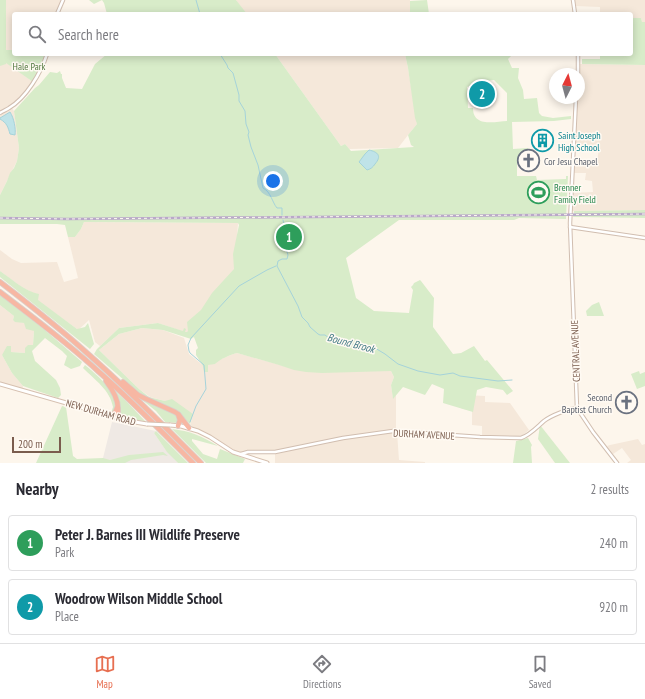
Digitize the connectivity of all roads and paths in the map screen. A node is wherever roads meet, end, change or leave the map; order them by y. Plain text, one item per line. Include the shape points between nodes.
1 (63, 0) edge
2 (573, 0) edge
3 (58, 12) edge
4 (575, 12) edge
5 (46, 56) edge
6 (578, 56) edge
7 (578, 68) edge
8 (576, 104) edge
9 (0, 113) edge
10 (570, 227) junction
11 (645, 238) edge
12 (0, 282) edge
13 (0, 292) edge
14 (95, 360) junction
15 (99, 372) junction
16 (0, 384) edge
17 (118, 404) junction
18 (577, 408) junction
19 (178, 414) junction
20 (110, 416) junction
21 (118, 418) junction
22 (178, 426) junction
23 (189, 428) junction
24 (241, 455) junction
25 (193, 463) edge
26 (201, 463) edge
27 (267, 463) edge
28 (617, 463) edge

1 - 3 street
2 - 4 street
5 - 9 street via 41,70 29,88 14,104
6 - 7 street
8 - 10 street, CENTRAL AVENUE
10 - 11 street
10 - 18 street, CENTRAL AVENUE
12 - 14 highway
13 - 15 highway
14 - 19 highway via 138,395
14 - 26 highway
15 - 17 highway via 113,391
15 - 25 highway
16 - 20 main road, NEW DURHAM ROAD
17 - 20 highway
17 - 21 highway
18 - 24 street, DURHAM AVENUE via 549,418 521,438 394,431 275,452 248,452
18 - 28 street
19 - 22 highway
19 - 23 highway
20 - 21 main road, NEW DURHAM ROAD
21 - 22 main road, NEW DURHAM ROAD, bridge via 147,424
22 - 23 main road, NEW DURHAM ROAD
23 - 24 main road, NEW DURHAM ROAD via 206,434
24 - 27 main road, NEW DURHAM ROAD

